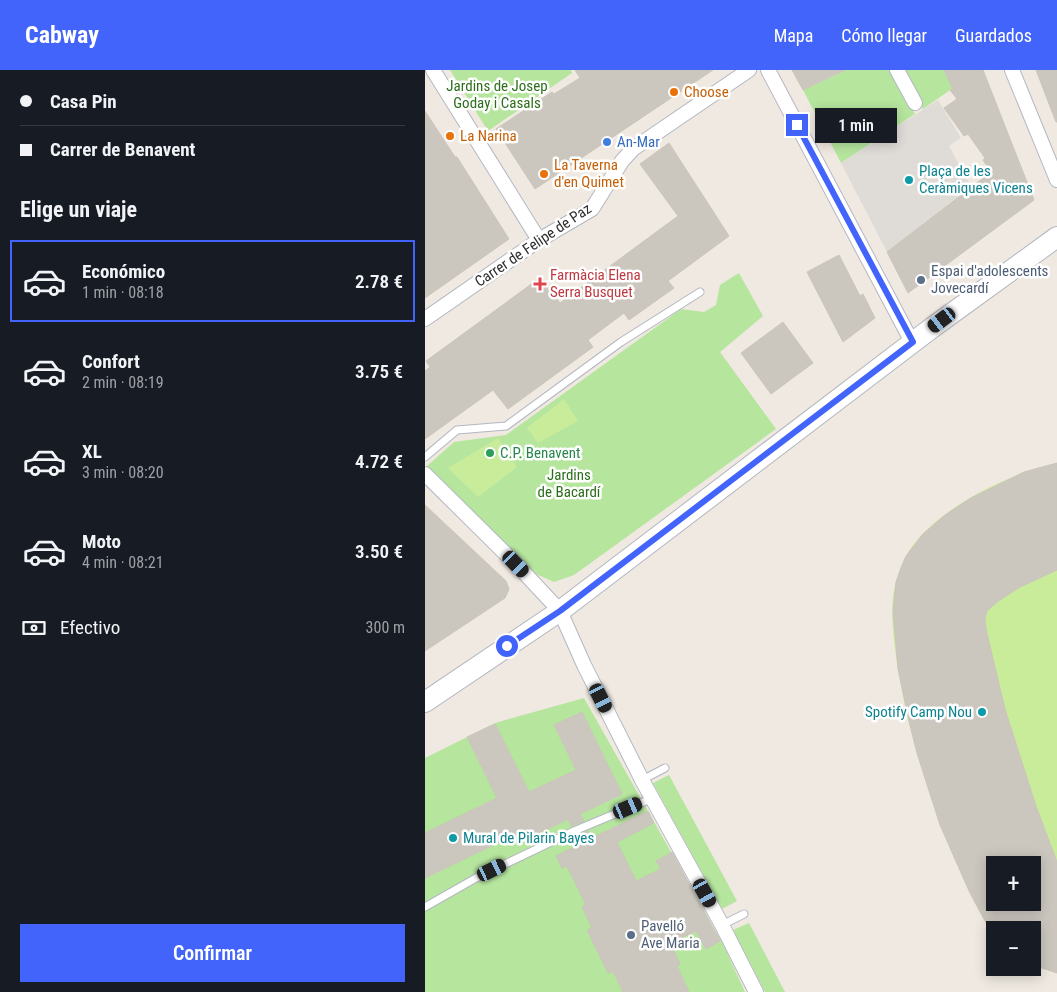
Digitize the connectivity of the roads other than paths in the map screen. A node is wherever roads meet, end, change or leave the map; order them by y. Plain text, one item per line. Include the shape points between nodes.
1 (433, 70) edge
2 (749, 70) edge
3 (768, 70) edge
4 (897, 70) edge
5 (1012, 70) edge
6 (915, 103) dead end
7 (1057, 180) edge
8 (1057, 237) edge
9 (539, 240) junction
10 (699, 292) dead end
11 (425, 318) edge
12 (913, 342) junction
13 (425, 457) edge
14 (425, 474) edge
15 (560, 611) junction
16 (425, 702) edge
17 (665, 768) dead end
18 (643, 780) junction
19 (653, 798) junction
20 (425, 907) edge
21 (744, 914) dead end
22 (722, 924) junction
23 (756, 992) edge

1 - 9 street
2 - 9 street, Carrer de Felipe de Paz via 633,149 592,209
3 - 12 street
4 - 6 street
5 - 7 street
8 - 12 main road
9 - 11 street, Carrer de Felipe de Paz
10 - 13 lane via 621,342 506,426 457,430
12 - 15 main road
14 - 15 street
15 - 16 main road
15 - 18 street via 584,666
17 - 18 lane
18 - 19 street
19 - 20 lane via 538,848
19 - 22 street
21 - 22 lane
22 - 23 street

